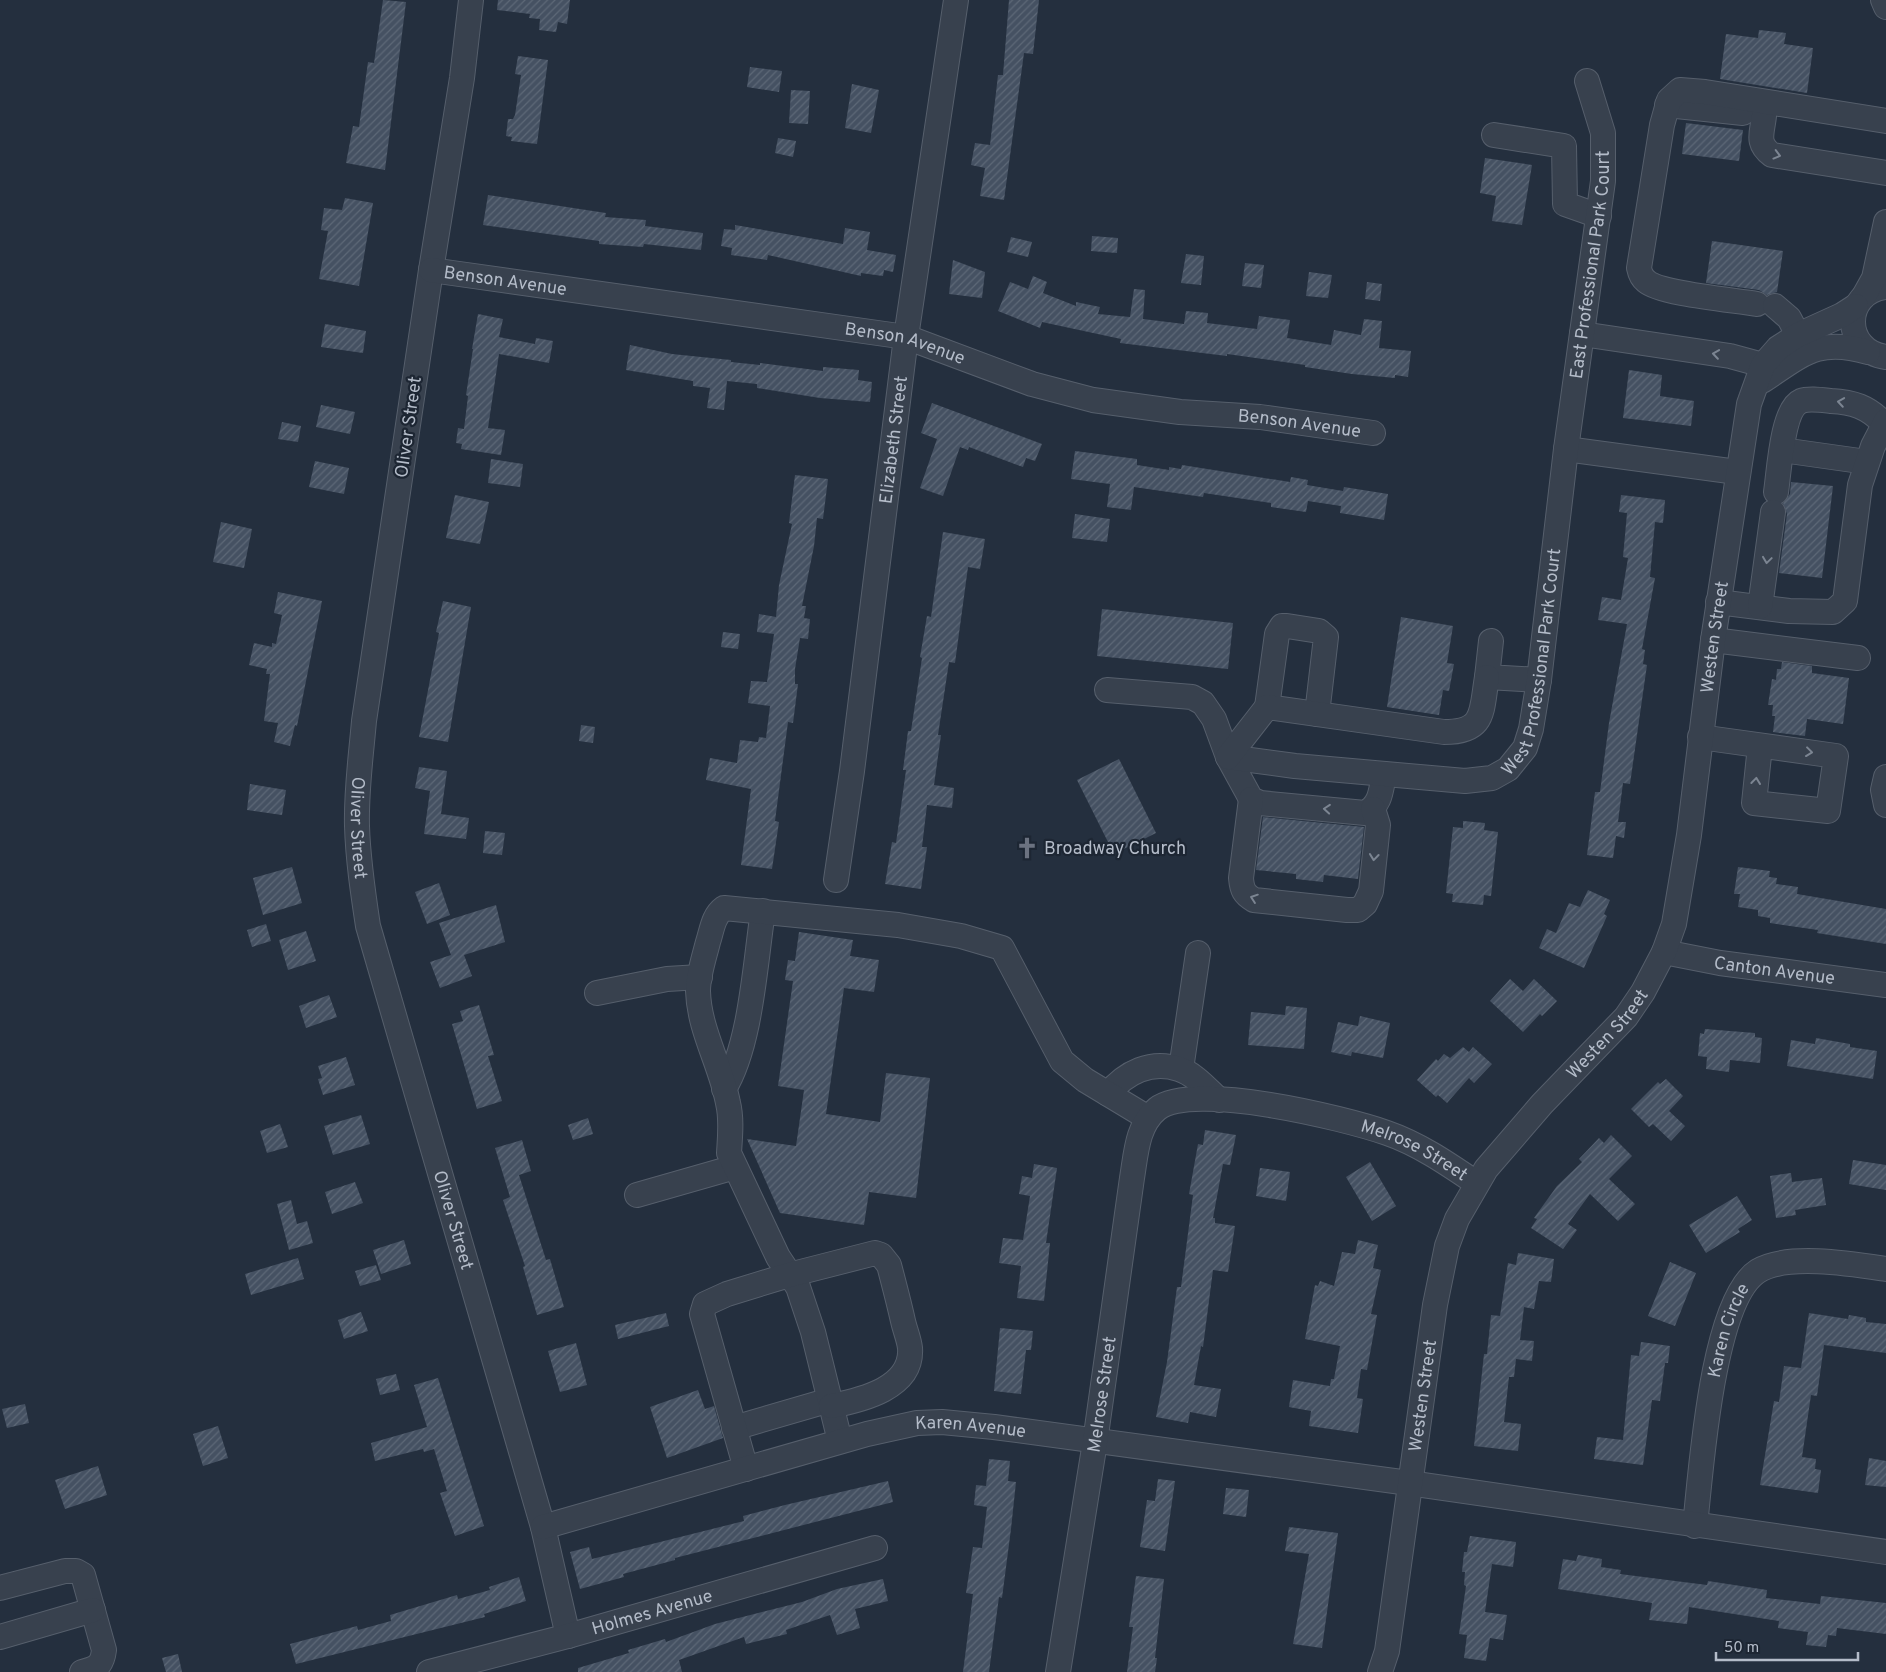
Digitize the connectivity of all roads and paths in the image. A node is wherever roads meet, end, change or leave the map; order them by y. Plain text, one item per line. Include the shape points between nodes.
1 (471, 0) edge
2 (956, 0) edge
3 (1883, 0) edge
4 (1886, 7) edge
5 (1588, 82) dead end
6 (1667, 105) junction
7 (1764, 116) junction
8 (1886, 121) edge
9 (1494, 135) dead end
10 (1886, 136) edge
11 (1886, 173) edge
12 (1599, 216) junction
13 (1886, 222) edge
14 (431, 270) junction
15 (1886, 287) edge
16 (1860, 301) junction
17 (1582, 334) junction
18 (1798, 335) junction
19 (906, 338) junction
20 (1878, 359) edge
21 (1760, 375) junction
22 (1885, 422) edge
23 (1373, 433) dead end
24 (1566, 449) junction
25 (1782, 450) junction
26 (1868, 462) junction
27 (1737, 472) junction
28 (1718, 602) junction
29 (1760, 608) junction
30 (1712, 640) junction
31 (1491, 641) dead end
32 (1858, 658) dead end
33 (1487, 677) junction
34 (1539, 680) junction
35 (1107, 690) dead end
36 (1267, 707) junction
37 (1317, 714) junction
38 (1700, 737) junction
39 (1760, 746) dead end
40 (1228, 757) junction
41 (1384, 774) junction
42 (1886, 777) edge
43 (1251, 799) junction
44 (1886, 805) edge
45 (1373, 809) junction
46 (836, 880) dead end
47 (763, 911) junction
48 (1664, 952) junction
49 (1198, 953) dead end
50 (700, 977) junction
51 (1886, 985) edge
52 (597, 994) dead end
53 (1181, 1069) junction
54 (724, 1089) junction
55 (1102, 1091) junction
56 (1219, 1100) junction
57 (1148, 1118) junction
58 (735, 1167) junction
59 (1476, 1183) junction
60 (637, 1195) dead end
61 (1886, 1269) edge
62 (789, 1275) junction
63 (831, 1403) junction
64 (734, 1428) junction
65 (840, 1441) junction
66 (1095, 1442) junction
67 (746, 1469) junction
68 (1409, 1483) junction
69 (1695, 1526) junction
70 (543, 1527) junction
71 (875, 1548) dead end
72 (1886, 1552) edge
73 (0, 1588) edge
74 (93, 1610) junction
75 (568, 1636) junction
76 (0, 1637) edge
77 (1385, 1665) edge
78 (82, 1672) edge
79 (429, 1672) edge
80 (1058, 1672) edge

1 - 14 street, Oliver Street via 462,78
2 - 19 street, Elizabeth Street
3 - 4 street
5 - 12 street, East Professional Park Court via 1603,132
6 - 7 street
6 - 8 street via 1680,90 1697,91
6 - 18 street via 1639,268 1641,276 1653,286 1671,291 1766,305 1789,318
7 - 10 street
7 -> 11 street via 1761,142 1772,155
9 - 12 street via 1564,146 1565,204
12 - 17 street, East Professional Park Court
13 - 16 street via 1874,278
14 - 19 street, Benson Avenue
14 - 70 street, Oliver Street via 363,731 357,825 361,881 380,971
15 - 16 street, Westen Street via 1872,291
16 - 18 street, Westen Street via 1842,315
16 - 20 street via 1852,326 1860,345
21 -> 17 street via 1730,356
17 - 24 street, East Professional Park Court
18 - 21 street, Westen Street via 1778,348
19 - 23 street, Benson Avenue via 1032,384 1093,400
19 - 46 street, Elizabeth Street
20 - 21 street via 1848,346 1829,346 1808,351
21 - 27 street, Westen Street via 1743,427
22 -> 25 street via 1870,410 1842,401 1802,401 1793,406
22 - 26 street
24 - 27 street
24 - 34 street, West Professional Park Court
25 - 26 street
25 -> 29 street
26 - 29 street via 1860,485 1845,601 1833,612
27 - 28 street, Westen Street
28 - 29 street
28 - 30 street, Westen Street
30 - 32 street
30 - 38 street, Westen Street
31 - 33 street
33 - 34 street
33 - 37 street via 1479,717 1468,730 1444,732
34 - 41 street, West Professional Park Court via 1531,729 1524,748 1515,763 1500,774 1484,780 1465,781
35 - 40 street via 1192,698 1203,703 1214,720
36 - 37 street
36 - 37 street via 1277,634 1282,626 1287,626 1319,631 1326,637
36 - 40 street
38 - 39 street
38 - 48 street, Westen Street via 1686,853 1674,924
40 - 41 street, West Professional Park Court
40 - 43 street
41 - 45 street via 1379,799
42 - 44 street via 1883,790
45 -> 43 street via 1365,813 1260,803
45 -> 43 street via 1378,825 1371,891 1358,910 1347,910 1254,900 1246,896 1241,878
47 - 50 street via 724,908 719,911
47 - 54 street via 742,1046 735,1071
47 - 55 street via 898,925 961,936 1002,948 1062,1061
48 - 51 street, Canton Avenue via 1720,963
48 - 59 street, Westen Street via 1626,1017 1510,1139
49 - 53 street
50 - 52 street via 666,979
50 - 54 street via 701,1017
53 - 55 street via 1158,1065 1135,1071
53 - 56 street
54 - 58 street via 728,1103 729,1153
55 - 57 street
56 - 57 street, Melrose Street via 1178,1100 1159,1107
56 - 59 street, Melrose Street via 1325,1115 1388,1133 1421,1148
57 - 66 street, Melrose Street via 1140,1137 1132,1178
58 - 60 street
58 - 62 street
59 - 68 street, Westen Street via 1457,1219 1448,1246 1435,1305
61 - 69 street, Karen Circle via 1836,1262 1781,1264 1759,1271 1742,1286 1721,1343 1706,1427
62 - 63 street via 798,1287
62 - 63 street via 875,1253 889,1265 910,1348 908,1362 899,1380 863,1400
62 - 64 street via 727,1294 705,1304 702,1309
63 - 64 street
63 - 65 street
64 - 67 street
65 - 66 street, Karen Avenue via 917,1423 942,1422
65 - 67 street, Karen Avenue
66 - 68 street, Karen Avenue
66 - 80 street, Melrose Street
67 - 70 street, Karen Avenue
68 - 69 street
68 - 77 street, Westen Street
69 - 72 street
70 - 75 street, Oliver Street
71 - 75 street, Holmes Avenue
73 - 74 street via 76,1571 83,1575
74 - 76 street
74 - 78 street via 104,1650 102,1662 97,1668
75 - 79 street, Holmes Avenue

